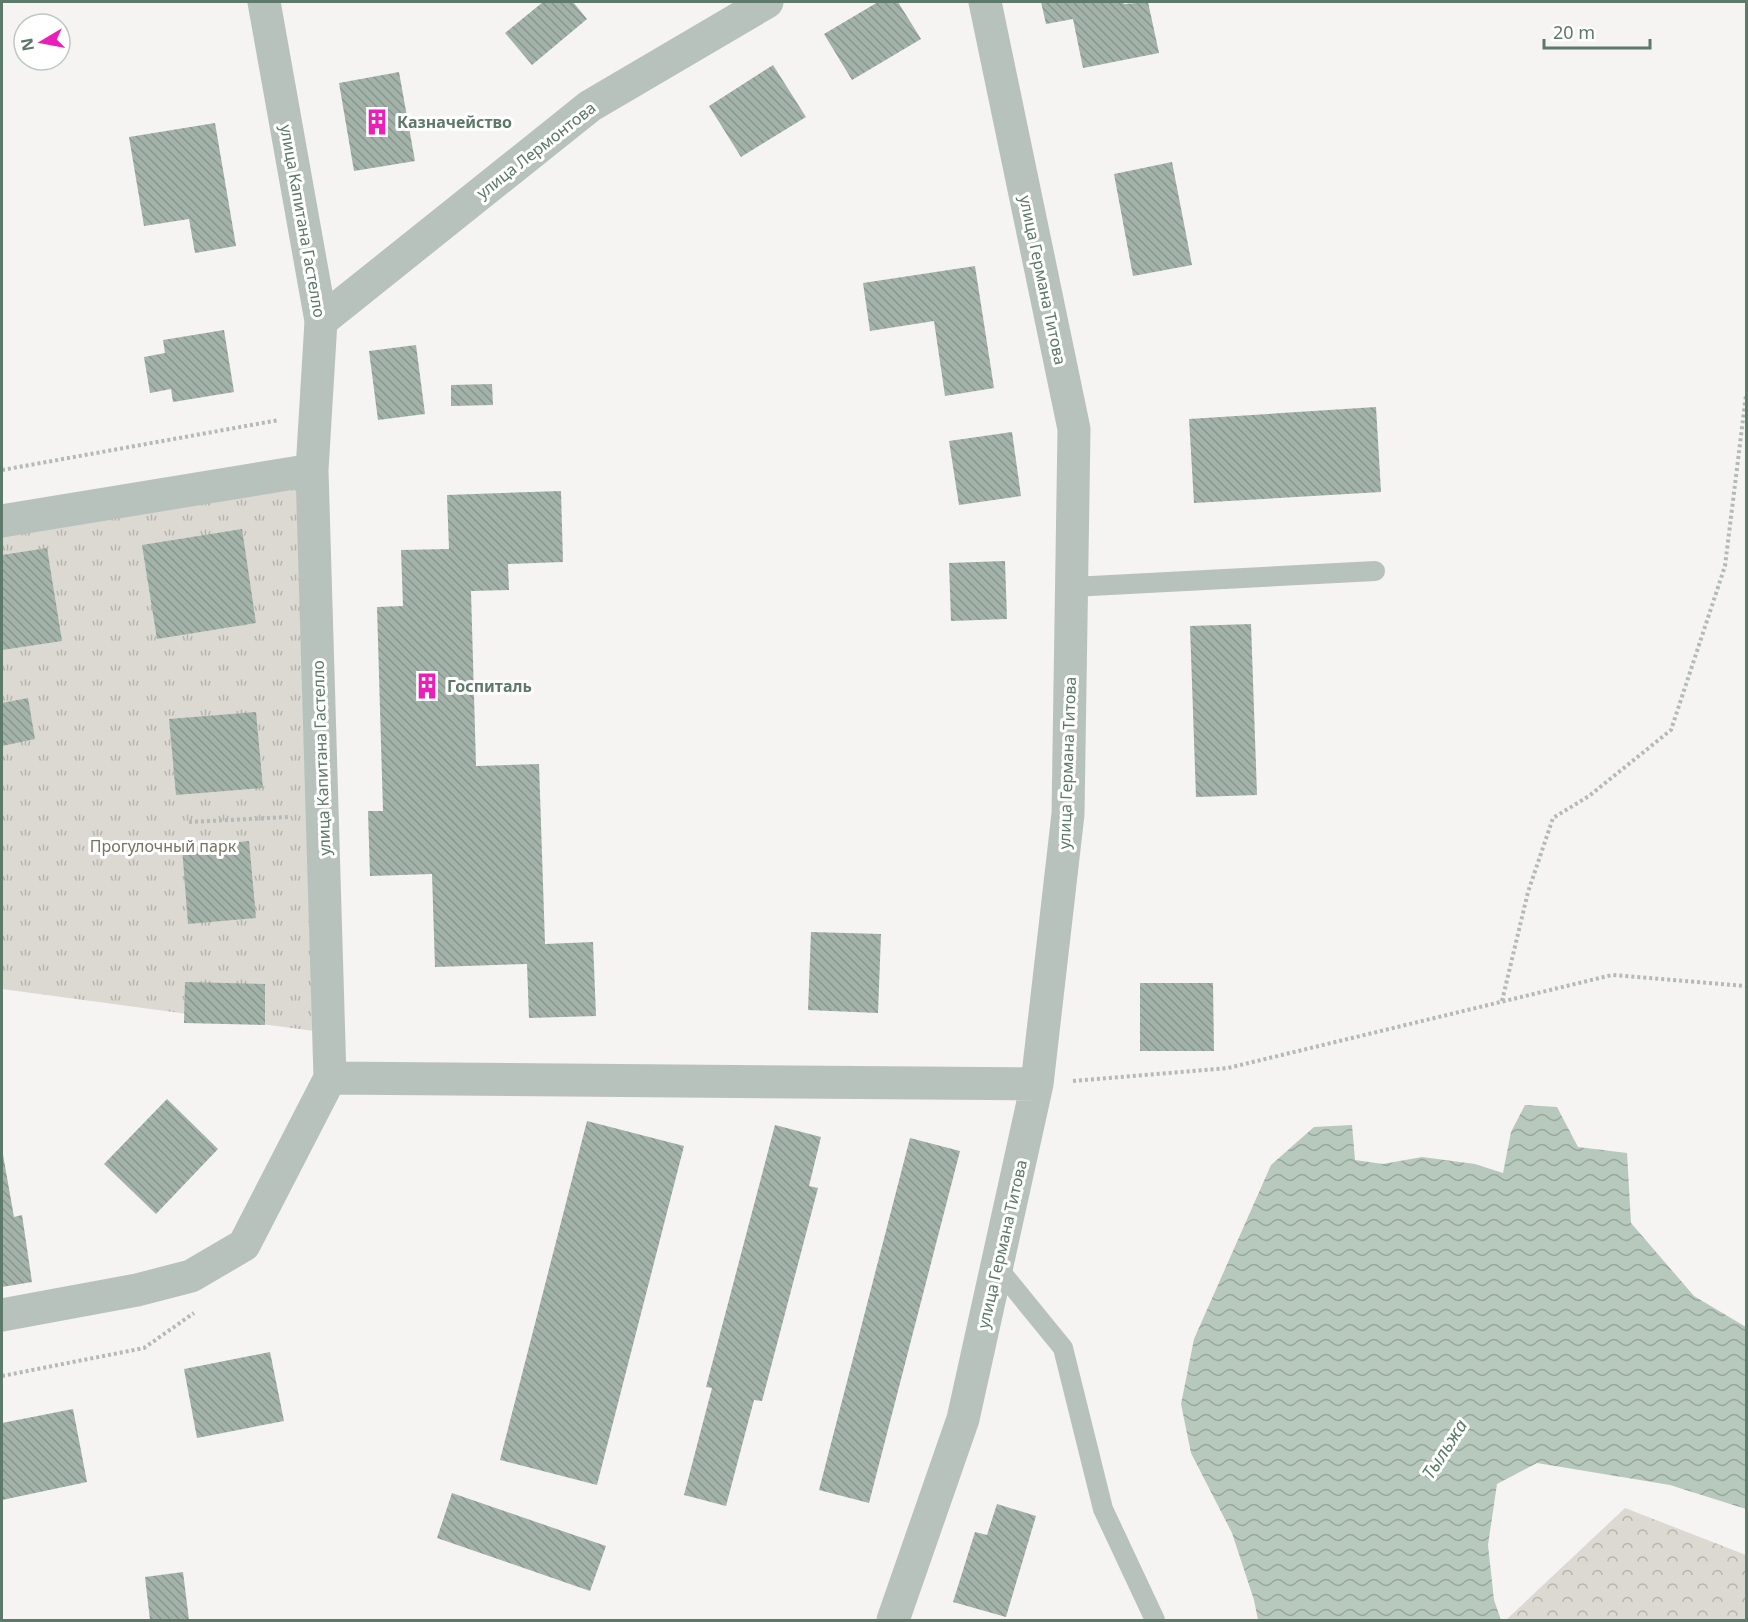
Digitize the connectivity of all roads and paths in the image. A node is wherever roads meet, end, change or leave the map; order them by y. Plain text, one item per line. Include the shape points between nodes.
1 (264, 2) edge
2 (767, 2) edge
3 (985, 2) edge
4 (321, 321) junction
5 (1746, 395) edge
6 (316, 413) junction
7 (2, 470) edge
8 (312, 470) junction
9 (2, 521) edge
10 (1375, 571) dead end
11 (1072, 587) junction
12 (322, 815) junction
13 (189, 822) dead end
14 (1746, 986) edge
15 (1502, 1001) junction
16 (330, 1078) junction
17 (1037, 1084) junction
18 (997, 1267) junction
19 (2, 1315) edge
20 (893, 1620) edge
21 (1155, 1620) edge

1 - 4 street, улица Капитана Гастелло
2 - 4 street, улица Лермонтова via 590,106
3 - 11 street, улица Германа Титова via 1074,429
4 - 6 street, улица Капитана Гастелло
5 - 15 path via 1725,566 1671,730 1589,796 1553,818 1528,892
6 - 7 path
6 - 8 street, улица Капитана Гастелло
8 - 9 street
8 - 12 street, улица Капитана Гастелло
10 - 11 lane
11 - 17 street, улица Германа Титова via 1068,814
12 - 13 path
12 - 16 street, улица Капитана Гастелло
14 - 15 path via 1612,975
15 - 17 path via 1228,1068
16 - 17 street
16 - 19 street, улица Капитана Гастелло via 244,1245 191,1276
17 - 18 street, улица Германа Титова
18 - 20 street, улица Германа Титова via 963,1419
18 - 21 lane via 1063,1348 1103,1509

